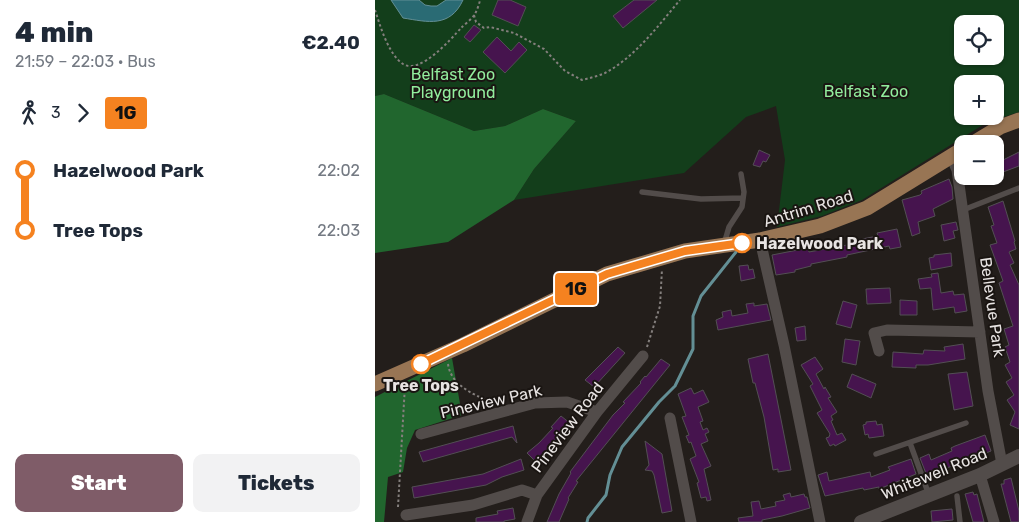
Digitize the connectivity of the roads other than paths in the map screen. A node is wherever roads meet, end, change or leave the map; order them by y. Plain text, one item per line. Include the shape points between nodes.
1 (1019, 120) edge
2 (987, 135) edge
3 (954, 154) edge
4 (741, 174) dead end
5 (959, 185) edge
6 (1019, 188) edge
7 (643, 192) dead end
8 (743, 198) junction
9 (963, 210) junction
10 (760, 240) junction
11 (724, 246) junction
12 (979, 332) junction
13 (879, 351) dead end
14 (643, 356) road end
15 (375, 384) edge
16 (597, 412) junction
17 (670, 418) dead end
18 (966, 423) dead end
19 (421, 434) dead end
20 (910, 443) junction
21 (877, 454) dead end
22 (1019, 456) edge
23 (1002, 464) junction
24 (980, 475) junction
25 (537, 495) junction
26 (929, 495) junction
27 (957, 496) dead end
28 (402, 514) road end
29 (527, 522) edge
30 (691, 522) edge
31 (820, 522) edge
32 (861, 522) edge
33 (960, 522) edge
34 (994, 522) edge

1 - 2 main road
3 - 10 main road, Antrim Road via 867,208 820,226
4 - 8 lane
5 - 9 street, Bellevue Park
6 - 9 lane
7 - 8 lane via 701,199
8 - 11 lane
9 - 12 street, Bellevue Park
10 - 11 main road, Antrim Road
10 - 31 street
11 - 15 main road, Antrim Road via 685,251 607,274
12 - 13 street via 887,330 874,334
12 - 23 street, Bellevue Park
14 - 16 street, Pineview Road
16 - 19 street, Pineview Park via 567,402 535,403
16 - 25 street, Pineview Road
17 - 30 street
18 - 20 lane
20 - 21 lane
20 - 26 lane
22 - 23 street, Whitewell Road
23 - 24 street, Whitewell Road
24 - 26 street, Whitewell Road
24 - 34 street
25 - 28 street via 522,490 473,505
25 - 29 street, Pineview Road
26 - 32 street, Whitewell Road
27 - 33 lane

